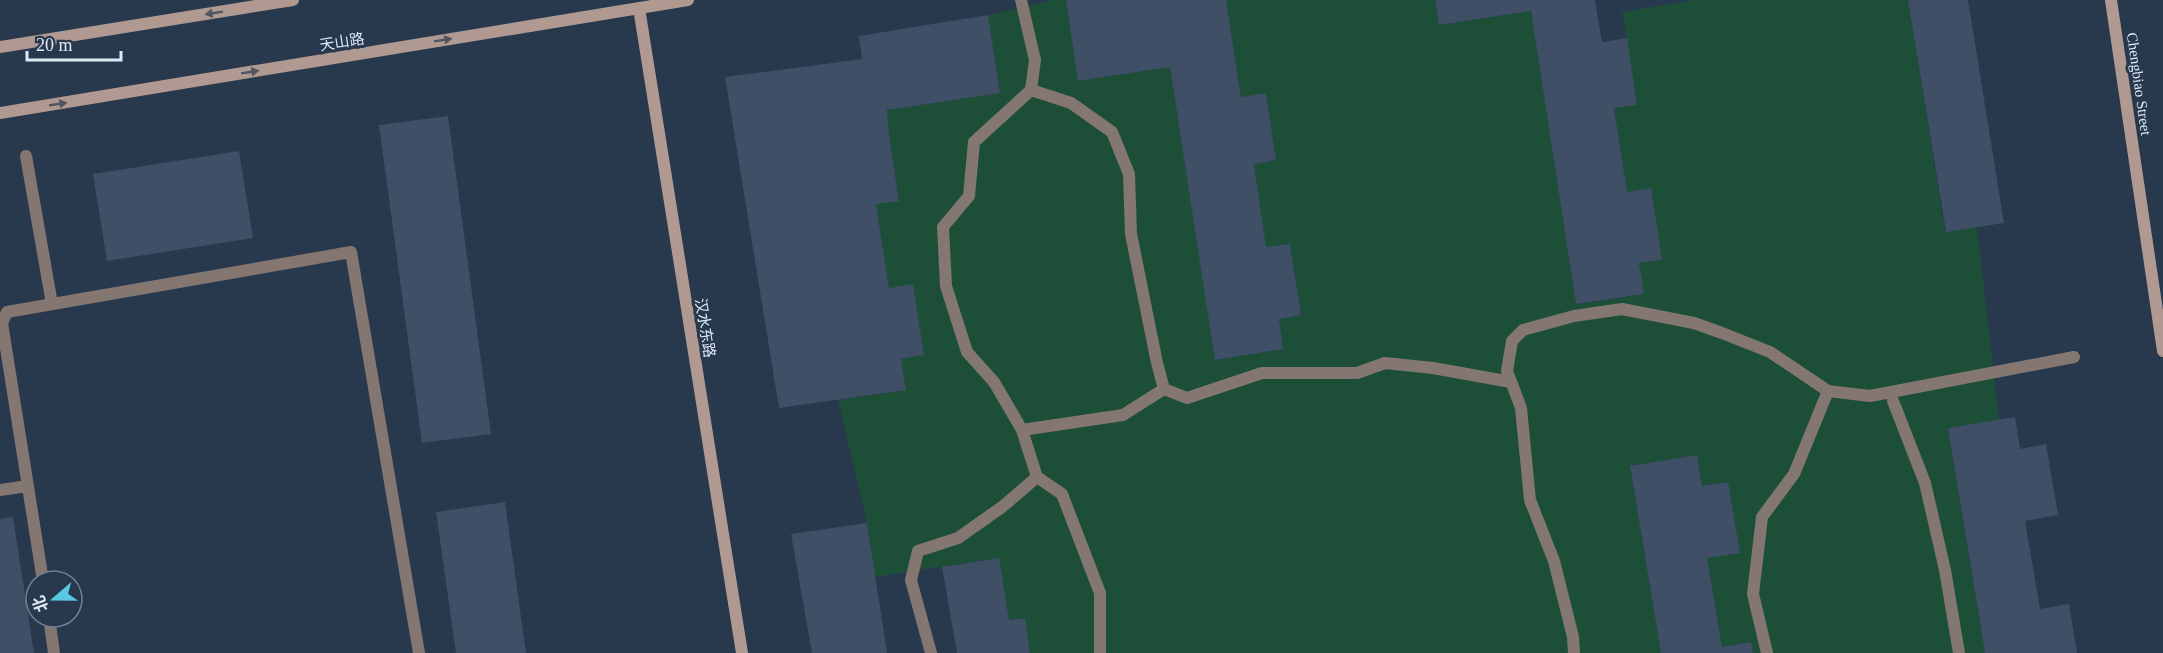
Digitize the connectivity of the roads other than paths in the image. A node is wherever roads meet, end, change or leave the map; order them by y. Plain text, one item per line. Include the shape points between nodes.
1 (293, 0) edge
2 (688, 0) edge
3 (1021, 0) edge
4 (2111, 0) edge
5 (639, 8) junction
6 (0, 47) edge
7 (1031, 90) junction
8 (0, 113) edge
9 (26, 156) dead end
10 (52, 304) junction
11 (2163, 351) edge
12 (2074, 357) dead end
13 (1511, 382) junction
14 (1164, 389) junction
15 (1828, 391) junction
16 (1893, 401) dead end
17 (1022, 430) junction
18 (1037, 477) junction
19 (27, 486) junction
20 (0, 490) edge
21 (41, 569) edge
22 (51, 629) edge
23 (54, 653) edge
24 (419, 653) edge
25 (742, 653) edge
26 (931, 653) edge
27 (1100, 653) edge
28 (1574, 653) edge
29 (1767, 653) edge
30 (1959, 653) edge

1 -> 6 street
2 - 5 street, 天山路
3 - 7 street via 1035,60
4 - 11 street, Chengbiao Street
8 -> 5 street, 天山路
5 - 25 street, 汉水东路
7 - 14 street via 1071,103 1112,132 1129,174 1131,234
7 - 17 street via 974,142 969,196 943,226 946,286 968,352 994,382
9 - 10 street
10 - 19 street via 7,312 2,323
10 - 24 street via 351,252
12 - 15 street via 1870,396
13 - 14 street via 1385,363 1357,373 1262,373 1187,398
13 - 15 street via 1507,371 1512,342 1523,330 1574,316 1622,309 1694,323 1770,352
13 - 28 street via 1521,408 1530,500 1554,561
14 - 17 street via 1123,416
15 - 29 street via 1794,474 1762,517 1753,594
16 - 30 street via 1925,483
17 - 18 street
18 - 26 street via 958,538 918,551 911,580
18 - 27 street via 1062,494 1100,593
19 - 20 street
19 - 21 street
22 - 23 street

